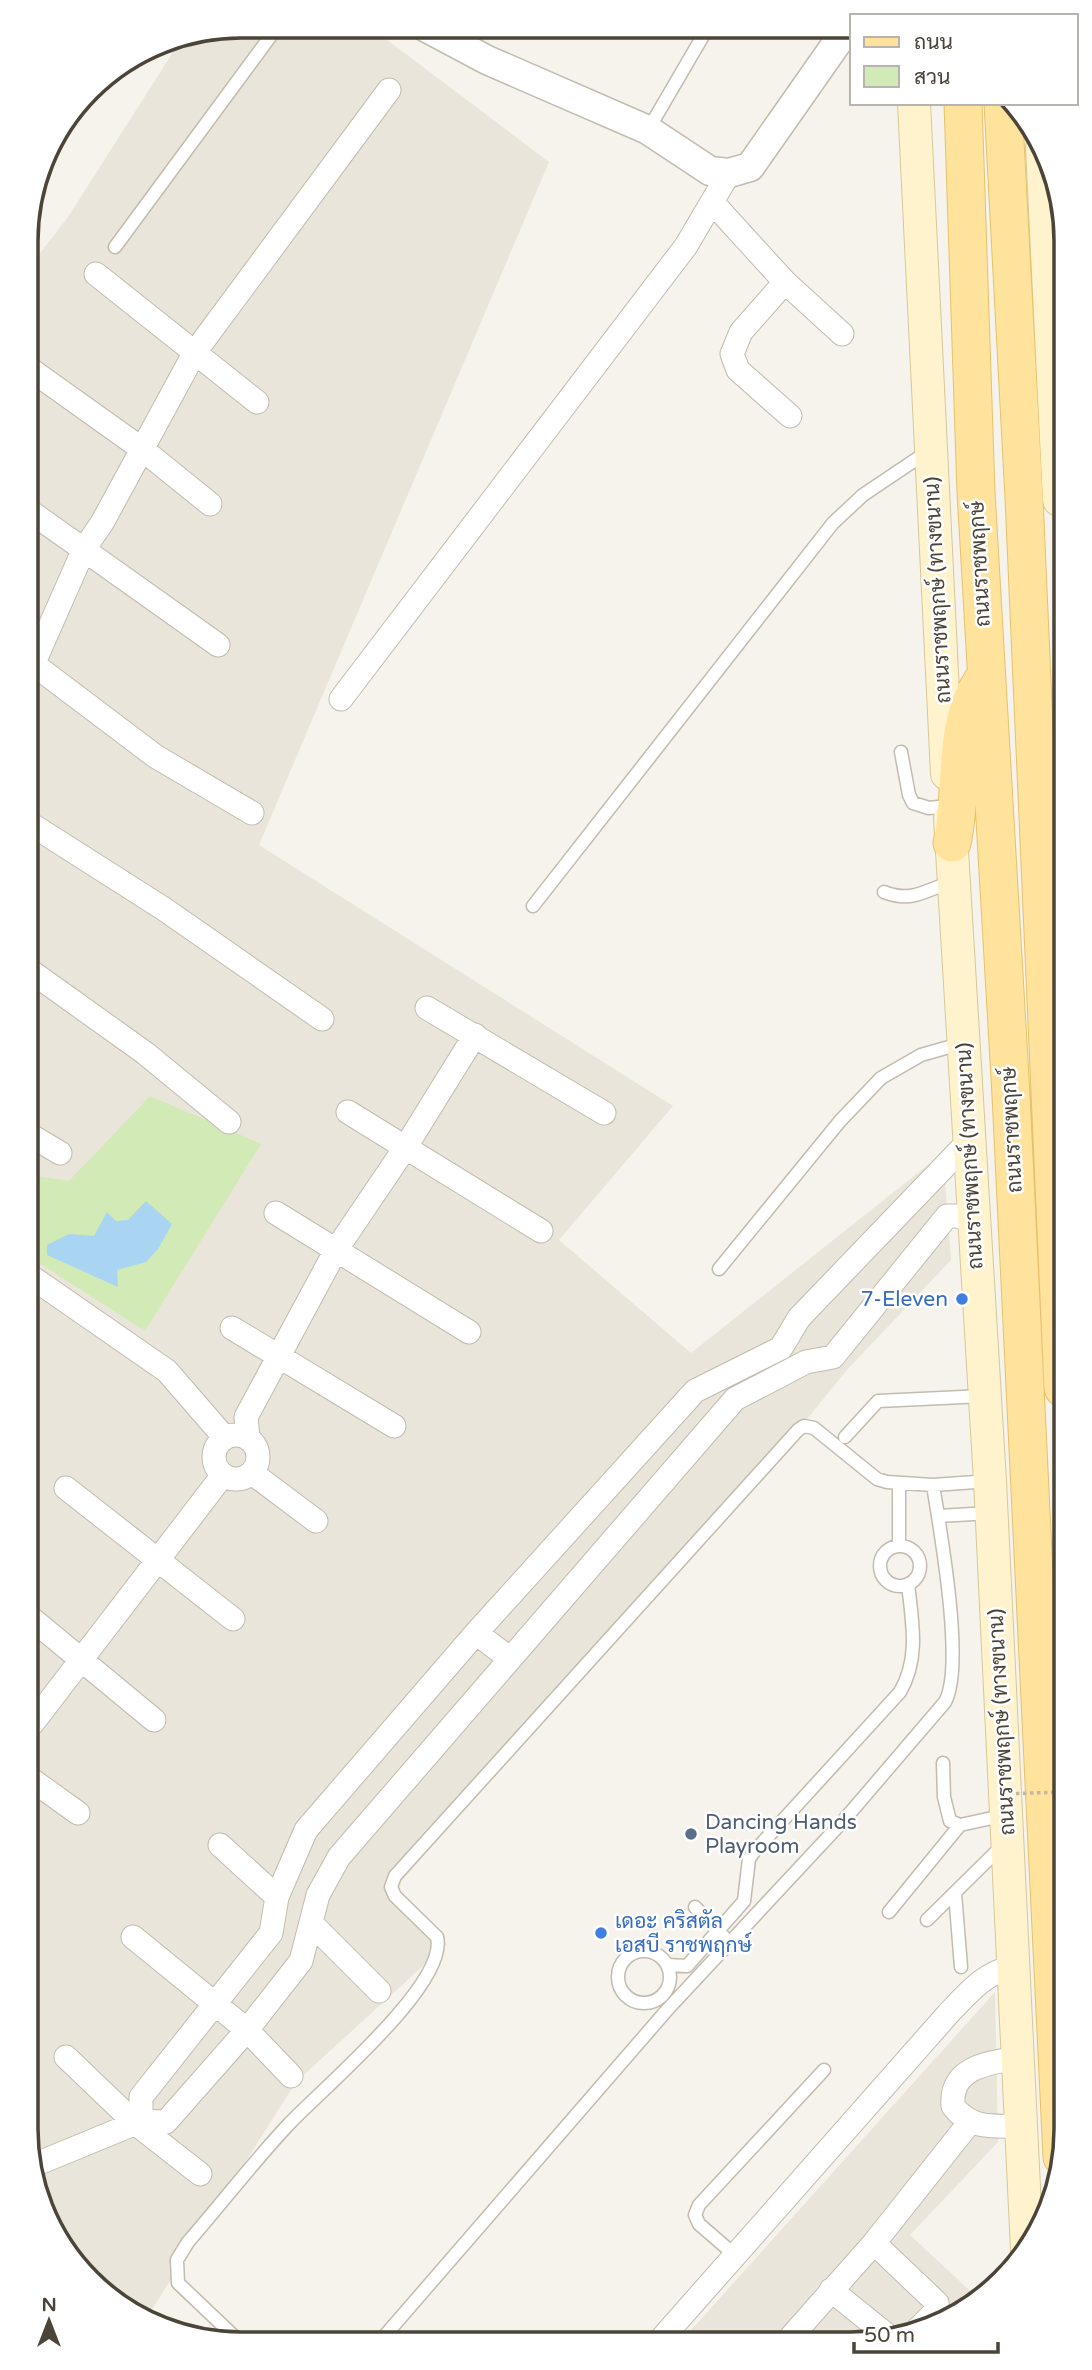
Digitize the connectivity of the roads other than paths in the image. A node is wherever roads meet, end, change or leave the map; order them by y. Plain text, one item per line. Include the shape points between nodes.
1 (702, 38) edge
2 (845, 38) edge
3 (268, 39) edge
4 (447, 39) edge
5 (389, 90) dead end
6 (914, 105) edge
7 (963, 105) edge
8 (1003, 108) edge
9 (648, 130) junction
10 (729, 173) junction
11 (1047, 191) edge
12 (713, 203) junction
13 (1051, 220) edge
14 (115, 247) dead end
15 (96, 274) dead end
16 (785, 282) junction
17 (1054, 294) edge
18 (842, 334) dead end
19 (195, 352) junction
20 (39, 376) edge
21 (257, 402) dead end
22 (790, 416) dead end
23 (142, 449) junction
24 (931, 449) junction
25 (210, 504) dead end
26 (39, 518) edge
27 (84, 549) junction
28 (218, 645) dead end
29 (39, 648) edge
30 (39, 673) edge
31 (987, 675) junction
32 (341, 699) dead end
33 (901, 752) dead end
34 (948, 806) junction
35 (252, 813) dead end
36 (39, 829) edge
37 (952, 843) junction
38 (955, 882) junction
39 (884, 892) dead end
40 (533, 906) dead end
41 (39, 977) edge
42 (427, 1008) dead end
43 (322, 1019) dead end
44 (475, 1035) junction
45 (964, 1042) junction
46 (348, 1112) dead end
47 (604, 1113) dead end
48 (229, 1122) dead end
49 (39, 1140) edge
50 (968, 1142) junction
51 (405, 1148) junction
52 (60, 1153) dead end
53 (1054, 1171) edge
54 (276, 1213) dead end
55 (973, 1222) junction
56 (541, 1231) dead end
57 (336, 1250) junction
58 (719, 1269) dead end
59 (38, 1282) edge
60 (232, 1328) dead end
61 (469, 1332) dead end
62 (280, 1358) junction
63 (984, 1396) junction
64 (394, 1426) dead end
65 (845, 1437) dead end
66 (236, 1438) junction
67 (252, 1473) junction
68 (223, 1475) junction
69 (990, 1481) junction
70 (899, 1485) junction
71 (933, 1485) junction
72 (66, 1488) dead end
73 (992, 1513) junction
74 (938, 1516) junction
75 (316, 1521) dead end
76 (900, 1546) junction
77 (159, 1560) junction
78 (908, 1584) junction
79 (233, 1619) dead end
80 (38, 1624) edge
81 (476, 1633) junction
82 (509, 1658) junction
83 (83, 1659) junction
84 (38, 1716) edge
85 (154, 1720) dead end
86 (943, 1763) dead end
87 (38, 1784) edge
88 (78, 1813) dead end
89 (1005, 1817) junction
90 (960, 1825) junction
91 (220, 1845) dead end
92 (955, 1893) junction
93 (747, 1894) junction
94 (277, 1897) junction
95 (763, 1906) junction
96 (695, 1908) dead end
97 (889, 1912) dead end
98 (927, 1920) dead end
99 (313, 1924) junction
100 (718, 1932) junction
101 (134, 1937) dead end
102 (729, 1942) junction
103 (667, 1965) junction
104 (1013, 1966) junction
105 (961, 1968) dead end
106 (1053, 1971) edge
107 (379, 1990) dead end
108 (657, 2000) junction
109 (217, 2004) junction
110 (667, 2010) junction
111 (247, 2030) junction
112 (66, 2057) dead end
113 (1018, 2058) junction
114 (824, 2070) dead end
115 (290, 2076) dead end
116 (138, 2122) junction
117 (970, 2122) junction
118 (1021, 2126) junction
119 (41, 2162) edge
120 (200, 2174) dead end
121 (1026, 2230) edge
122 (874, 2243) junction
123 (736, 2256) junction
124 (831, 2290) junction
125 (933, 2314) edge
126 (880, 2329) edge
127 (229, 2331) edge
128 (388, 2332) edge
129 (668, 2332) edge
130 (795, 2332) edge

1 - 9 lane
2 - 10 street via 750,167
3 - 14 lane
4 - 9 street
5 - 19 street
6 - 24 main road, ถนนราชพฤกษ์ (ทางขนาน)
7 - 31 main road, ถนนราชพฤกษ์
8 - 53 main road, ถนนราชพฤกษ์
9 - 10 street via 710,171
10 - 12 street
11 - 13 main road
12 - 16 street
12 - 32 street via 686,246
13 - 17 main road
15 - 19 street
16 - 18 street
16 - 22 street via 741,332 732,354 738,370
19 - 21 street
19 - 23 street
20 - 23 street
23 - 25 street
23 - 27 street
24 - 34 main road, ถนนราชพฤกษ์ (ทางขนาน)
24 - 40 lane via 881,481 833,523
26 - 27 street
27 - 28 street
27 - 29 street
30 - 35 street via 155,756
31 - 37 main road via 969,702 963,730
31 - 106 main road, ถนนราชพฤกษ์
33 - 34 lane via 913,803 929,808
34 - 37 main road, ถนนราชพฤกษ์ (ทางขนาน)
36 - 43 street
37 - 38 main road, ถนนราชพฤกษ์ (ทางขนาน)
38 - 39 lane via 918,897
38 - 45 main road, ถนนราชพฤกษ์ (ทางขนาน)
41 - 48 street via 145,1053
42 - 44 street
44 - 47 street
44 - 51 street
45 - 50 main road, ถนนราชพฤกษ์ (ทางขนาน)
45 - 58 lane via 921,1055 881,1079 840,1121
46 - 51 street
49 - 52 street
50 - 55 main road, ถนนราชพฤกษ์ (ทางขนาน)
50 - 81 street via 799,1318 781,1348 695,1391
51 - 56 street
51 - 57 street
54 - 57 street
55 - 63 main road, ถนนราชพฤกษ์ (ทางขนาน)
55 - 82 street via 947,1216 833,1357 806,1362 735,1399
57 - 61 street
57 - 62 street
59 - 66 street via 167,1371
60 - 62 street
62 - 64 street
62 - 66 street
63 - 65 lane via 878,1401
63 - 69 main road, ถนนราชพฤกษ์ (ทางขนาน)
66 - 67 street via 259,1454
66 - 68 street via 219,1442 213,1455
67 - 68 street via 241,1479
67 - 75 street
68 - 77 street
69 - 71 lane
69 - 73 main road, ถนนราชพฤกษ์ (ทางขนาน)
70 - 71 lane
70 - 76 lane
70 - 127 lane via 877,1479 814,1428 798,1430 395,1876 391,1887 395,1896 437,1937 432,1969 395,2019 288,2125 177,2260 178,2283
71 - 74 lane
72 - 77 street
73 - 74 lane
73 - 89 main road, ถนนราชพฤกษ์ (ทางขนาน)
74 - 95 lane via 949,1606 952,1689 922,1731
76 - 78 lane via 918,1558 919,1573
76 - 78 lane via 885,1552 880,1566 886,1580
77 - 79 street
77 - 83 street
78 - 93 lane via 914,1656 908,1679 883,1713 748,1858
80 - 83 street
81 - 82 street
81 - 94 street via 306,1830
82 - 99 street via 339,1857 318,1895
83 - 84 street
83 - 85 street
86 - 90 lane via 950,1821
87 - 88 street
89 - 90 lane
89 - 92 lane
89 - 104 main road, ถนนราชพฤกษ์ (ทางขนาน)
90 - 97 lane
91 - 94 street
92 - 98 lane
92 - 105 lane
93 - 95 lane
93 - 100 lane
94 - 109 street via 271,1933
95 - 102 lane
96 - 100 lane
99 - 107 street
99 - 111 street via 301,1961
100 - 102 lane
100 - 103 lane via 687,1966
101 - 109 street
102 - 110 lane
103 - 108 lane via 670,1981
103 - 108 lane via 656,1954 640,1952 621,1966 619,1982 626,1996 640,2003
104 - 113 main road, ถนนราชพฤกษ์ (ทางขนาน)
104 - 123 street via 981,1981 948,2014
108 - 110 lane
109 - 111 street
109 - 116 street via 141,2097
110 - 128 lane
111 - 115 street
111 - 116 street via 166,2122
112 - 116 street
113 - 117 street via 982,2064 955,2087 953,2106
113 - 118 main road, ถนนราชพฤกษ์ (ทางขนาน)
114 - 123 lane via 699,2205 695,2215 699,2224
116 - 119 street
116 - 120 street
117 - 118 street
117 - 122 street
118 - 121 main road, ถนนราชพฤกษ์ (ทางขนาน)
122 - 124 street
122 - 125 street via 937,2303
123 - 129 street
124 - 126 street
124 - 130 street

